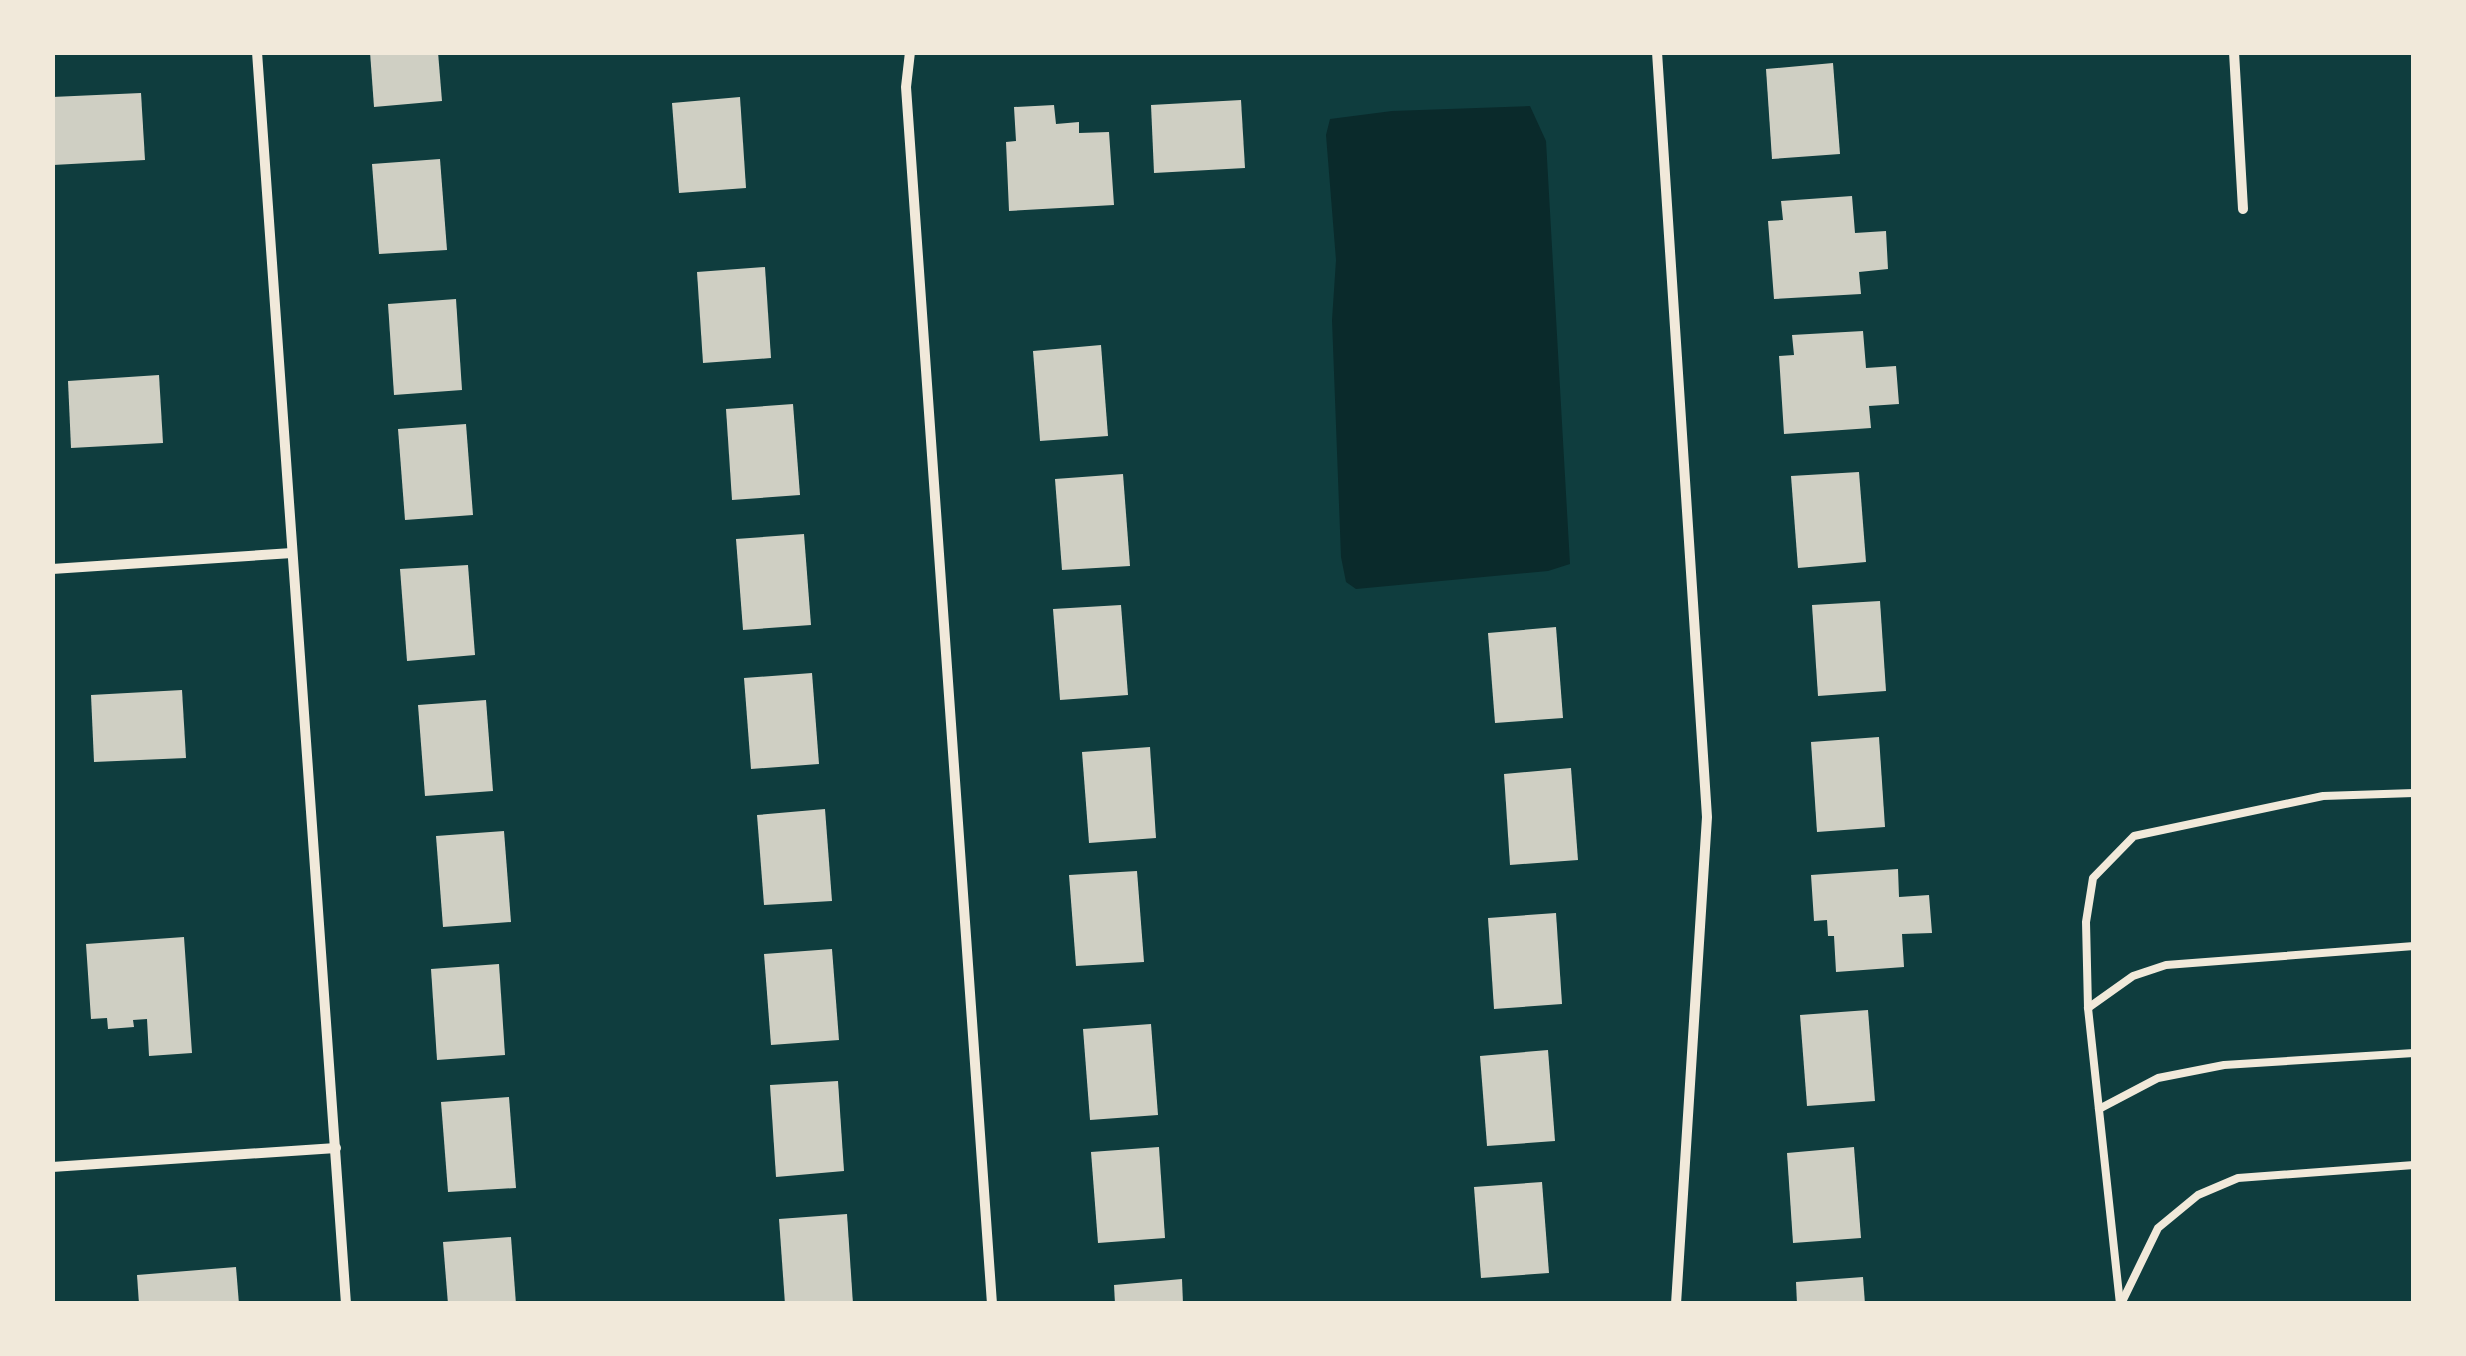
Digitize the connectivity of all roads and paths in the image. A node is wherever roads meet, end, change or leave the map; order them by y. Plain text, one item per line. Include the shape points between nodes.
1 (257, 52) edge
2 (910, 52) edge
3 (1656, 52) edge
4 (2234, 52) edge
5 (2243, 209) dead end
6 (292, 553) junction
7 (52, 569) edge
8 (2414, 793) edge
9 (2414, 946) edge
10 (2088, 1008) junction
11 (2414, 1053) edge
12 (2099, 1108) junction
13 (336, 1148) junction
14 (2414, 1166) edge
15 (52, 1167) edge
16 (346, 1304) edge
17 (992, 1304) edge
18 (1676, 1304) edge
19 (2120, 1304) edge

1 - 6 street
2 - 17 street via 907,107
3 - 18 street via 1707,817
4 - 5 street
6 - 7 street
6 - 13 street
8 - 10 lane via 2322,796 2134,836 2092,878
9 - 10 lane via 2166,965 2134,976
10 - 12 lane
11 - 12 lane via 2224,1066 2158,1078
12 - 19 lane
13 - 15 street
13 - 16 street
14 - 19 lane via 2238,1178 2198,1195 2158,1228

